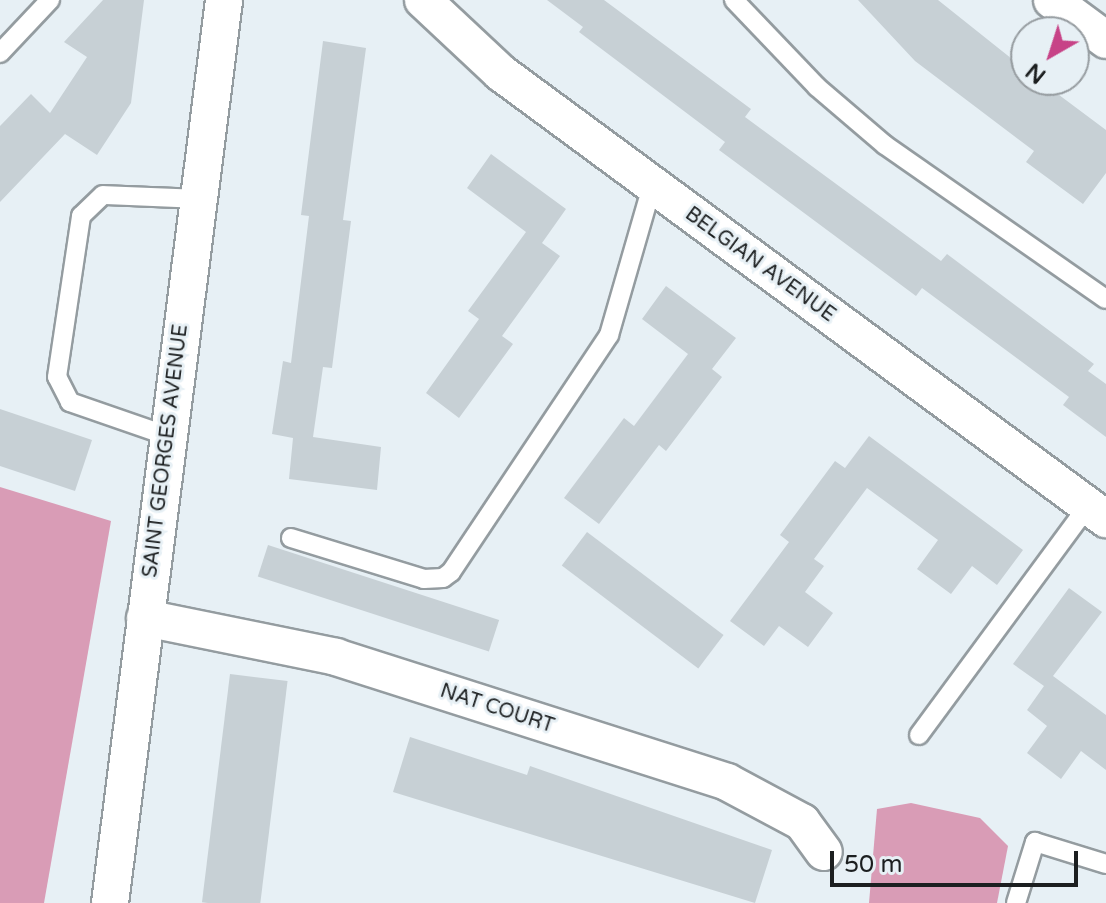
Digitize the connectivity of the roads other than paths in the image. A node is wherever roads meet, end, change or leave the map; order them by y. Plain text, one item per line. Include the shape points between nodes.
1 (50, 0) edge
2 (224, 0) edge
3 (423, 0) edge
4 (734, 0) edge
5 (1052, 0) edge
6 (1106, 40) edge
7 (0, 53) edge
8 (652, 186) junction
9 (198, 199) junction
10 (1106, 299) edge
11 (168, 436) junction
12 (1097, 512) edge
13 (291, 538) dead end
14 (145, 618) junction
15 (919, 735) dead end
16 (824, 852) dead end
17 (1106, 864) edge
18 (110, 903) edge
19 (1016, 903) edge

1 - 7 lane
2 - 9 street, SAINT GEORGES AVENUE
3 - 8 street, BELGIAN AVENUE via 501,73
4 - 10 lane via 817,87 885,145
5 - 6 street
8 - 12 street, BELGIAN AVENUE
8 - 13 lane via 609,335 451,572 424,579
9 - 11 street, SAINT GEORGES AVENUE
9 - 11 lane via 103,195 81,216 57,377 70,402
11 - 14 street, SAINT GEORGES AVENUE
12 - 15 lane
14 - 16 street, NAT COURT via 336,657 727,782 802,822
14 - 18 street, SAINT GEORGES AVENUE
17 - 19 lane via 1035,842

